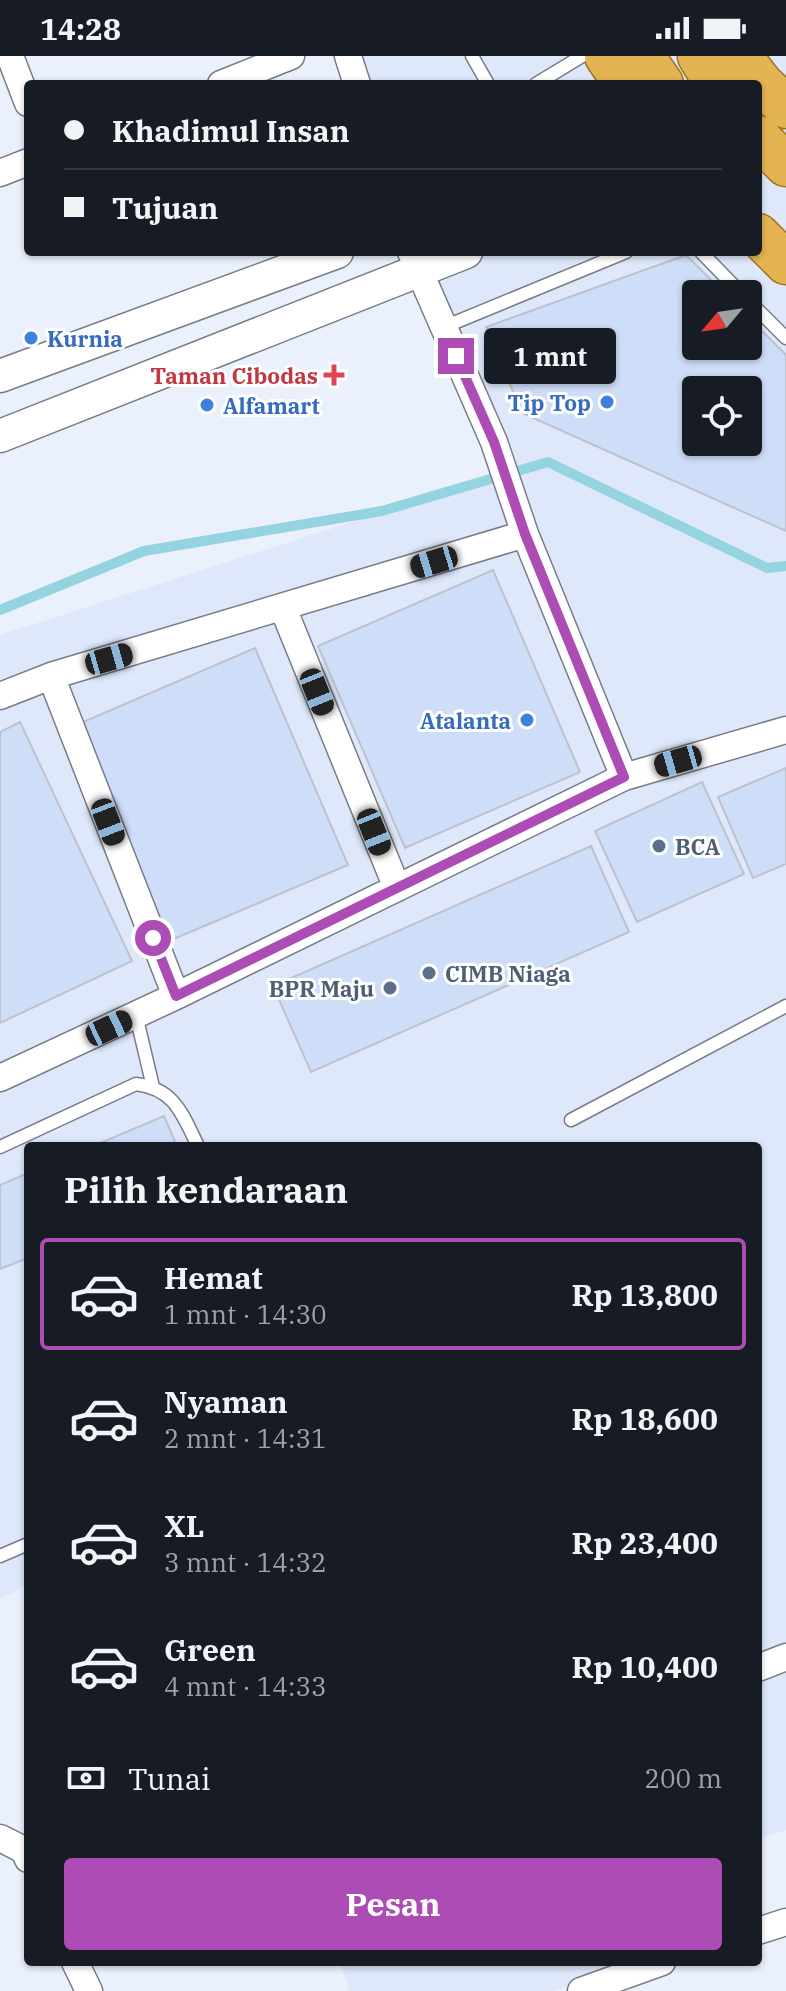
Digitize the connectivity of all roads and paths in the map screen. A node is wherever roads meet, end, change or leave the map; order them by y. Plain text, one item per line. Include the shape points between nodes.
1 (10, 56) edge
2 (291, 56) edge
3 (348, 56) edge
4 (472, 56) edge
5 (582, 56) edge
6 (606, 56) edge
7 (643, 56) edge
8 (699, 56) edge
9 (740, 56) edge
10 (231, 80) edge
11 (356, 80) edge
12 (486, 80) edge
13 (543, 80) edge
14 (622, 80) edge
15 (659, 80) edge
16 (714, 80) edge
17 (759, 80) edge
18 (762, 84) edge
19 (24, 93) edge
20 (786, 107) edge
21 (762, 141) edge
22 (24, 164) edge
23 (786, 165) edge
24 (0, 173) edge
25 (762, 207) edge
26 (786, 229) edge
27 (762, 239) edge
28 (326, 256) edge
29 (443, 256) edge
30 (616, 256) edge
31 (705, 256) edge
32 (415, 261) edge
33 (786, 263) edge
34 (728, 280) edge
35 (762, 314) edge
36 (443, 327) junction
37 (786, 338) edge
38 (0, 376) edge
39 (0, 436) edge
40 (525, 534) junction
41 (283, 608) junction
42 (51, 676) junction
43 (0, 696) edge
44 (786, 730) edge
45 (624, 777) junction
46 (397, 888) junction
47 (176, 996) junction
48 (786, 1006) edge
49 (136, 1015) junction
50 (0, 1078) edge
51 (153, 1087) junction
52 (571, 1120) dead end
53 (196, 1142) edge
54 (0, 1147) edge
55 (24, 1546) edge
56 (0, 1556) edge
57 (786, 1657) edge
58 (762, 1666) edge
59 (0, 1838) edge
60 (24, 1850) edge
61 (786, 1922) edge
62 (762, 1930) edge
63 (651, 1966) edge
64 (581, 1991) edge

1 - 19 street
2 - 10 street
3 - 11 street
4 - 12 lane
5 - 13 lane
6 - 14 highway
7 - 15 highway
8 - 16 highway
9 - 17 highway
18 - 20 highway
21 - 23 highway
22 - 24 street
25 - 26 highway
27 - 33 highway
28 - 38 street
29 - 32 street
30 - 36 lane
31 - 34 lane
32 - 36 street
32 - 39 street
35 - 37 lane
36 - 40 street via 494,442
40 - 41 street
40 - 45 street
41 - 42 street
41 - 46 street
42 - 43 street
42 - 47 street
44 - 45 street
45 - 46 street
46 - 47 street
47 - 49 street
48 - 52 lane
49 - 50 street
49 - 51 lane
51 - 53 lane via 179,1108
51 - 54 lane via 136,1084
55 - 56 lane
57 - 58 street
59 - 60 street
61 - 62 street
63 - 64 street

